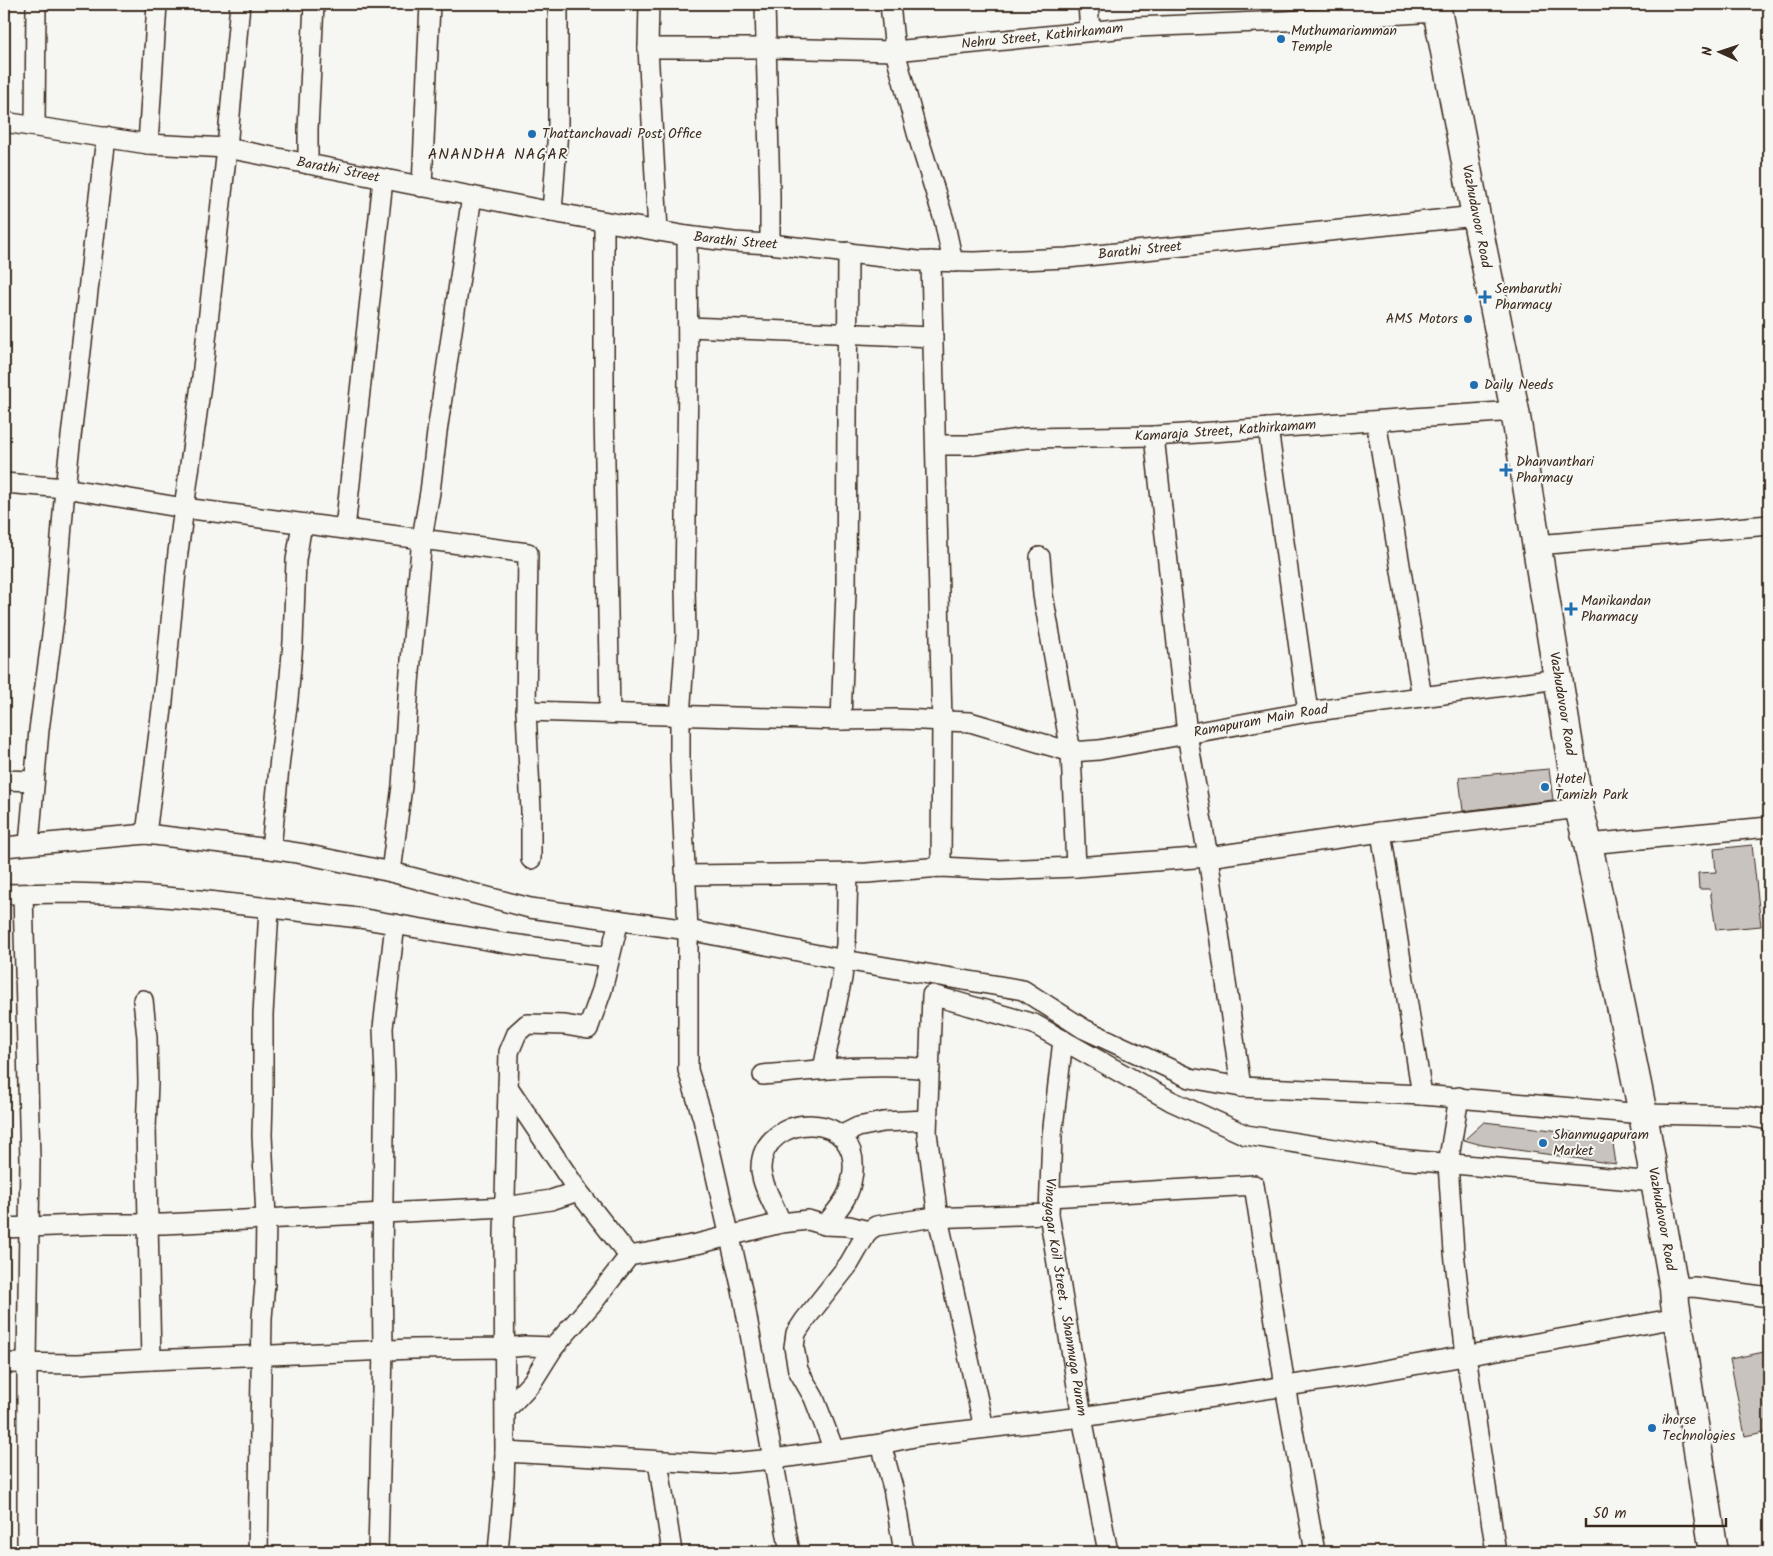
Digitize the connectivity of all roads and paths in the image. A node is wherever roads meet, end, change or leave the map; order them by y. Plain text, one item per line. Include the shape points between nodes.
1 (36, 4) edge
2 (157, 4) edge
3 (240, 4) edge
4 (314, 4) edge
5 (430, 4) edge
6 (558, 4) edge
7 (648, 4) edge
8 (765, 4) edge
9 (890, 4) edge
10 (1088, 4) edge
11 (1437, 8) edge
12 (1090, 31) junction
13 (648, 48) junction
14 (767, 48) junction
15 (895, 51) junction
16 (4, 122) edge
17 (35, 126) junction
18 (106, 137) junction
19 (148, 144) junction
20 (228, 148) junction
21 (308, 164) junction
22 (383, 180) junction
23 (422, 187) junction
24 (472, 196) junction
25 (552, 212) junction
26 (1476, 216) junction
27 (604, 222) junction
28 (658, 231) junction
29 (687, 236) junction
30 (770, 244) junction
31 (848, 252) junction
32 (931, 261) junction
33 (953, 262) junction
34 (688, 327) junction
35 (848, 333) junction
36 (933, 337) junction
37 (1515, 411) junction
38 (1376, 421) junction
39 (1268, 428) junction
40 (1154, 436) junction
41 (936, 445) junction
42 (4, 483) edge
43 (65, 488) junction
44 (184, 508) junction
45 (302, 524) junction
46 (1769, 525) edge
47 (345, 529) junction
48 (422, 538) junction
49 (1537, 545) junction
50 (1040, 557) dead end
51 (1558, 679) junction
52 (1422, 697) junction
53 (526, 711) junction
54 (1308, 712) junction
55 (610, 713) junction
56 (680, 716) junction
57 (841, 720) junction
58 (942, 721) junction
59 (1187, 734) junction
60 (1071, 752) junction
61 (4, 780) edge
62 (34, 781) junction
63 (1579, 808) junction
64 (1769, 827) edge
65 (1381, 832) junction
66 (146, 834) junction
67 (29, 844) junction
68 (1588, 844) junction
69 (4, 846) edge
70 (271, 849) junction
71 (1208, 857) junction
72 (531, 859) dead end
73 (941, 867) junction
74 (1076, 867) junction
75 (391, 872) junction
76 (848, 874) junction
77 (686, 875) junction
78 (4, 894) edge
79 (23, 894) junction
80 (269, 909) junction
81 (619, 920) junction
82 (395, 924) junction
83 (688, 930) junction
84 (609, 957) junction
85 (844, 960) junction
86 (143, 1000) dead end
87 (1063, 1040) junction
88 (823, 1069) junction
89 (930, 1069) junction
90 (763, 1075) dead end
91 (508, 1087) junction
92 (1241, 1087) junction
93 (1422, 1095) junction
94 (1459, 1098) junction
95 (1643, 1114) junction
96 (927, 1120) junction
97 (1769, 1120) edge
98 (842, 1135) junction
99 (1448, 1164) junction
100 (1654, 1182) junction
101 (578, 1191) junction
102 (1050, 1205) junction
103 (505, 1207) junction
104 (383, 1213) junction
105 (266, 1218) junction
106 (938, 1218) junction
107 (147, 1223) junction
108 (781, 1223) junction
109 (825, 1225) junction
110 (28, 1227) junction
111 (4, 1228) edge
112 (868, 1231) junction
113 (730, 1235) junction
114 (628, 1256) junction
115 (1674, 1288) junction
116 (1769, 1297) edge
117 (1677, 1318) junction
118 (554, 1347) junction
119 (504, 1348) junction
120 (383, 1351) junction
121 (262, 1356) junction
122 (1466, 1356) junction
123 (151, 1360) junction
124 (27, 1363) junction
125 (4, 1364) edge
126 (1285, 1386) junction
127 (506, 1410) junction
128 (1082, 1417) junction
129 (984, 1428) junction
130 (881, 1444) junction
131 (834, 1450) junction
132 (505, 1452) junction
133 (774, 1459) junction
134 (658, 1461) junction
135 (27, 1552) edge
136 (258, 1552) edge
137 (378, 1552) edge
138 (498, 1552) edge
139 (672, 1552) edge
140 (790, 1552) edge
141 (904, 1552) edge
142 (1108, 1552) edge
143 (1315, 1552) edge
144 (1496, 1552) edge
145 (1714, 1552) edge

1 - 17 street
2 - 19 street
3 - 20 street
4 - 21 street
5 - 23 street
6 - 25 street via 558,130
7 - 13 street
8 - 14 street
9 - 15 street
10 - 12 street
11 - 12 street, Nehru Street, Kathirkamam via 1284,21
11 - 26 main road, Vazhudavoor Road
12 - 15 street, Nehru Street, Kathirkamam
13 - 14 street, Nehru Street, Kathirkamam
13 - 28 street
14 - 15 street, Nehru Street, Kathirkamam
14 - 30 street
15 - 33 street
16 - 17 street, Barathi Street
17 - 18 street, Barathi Street
18 - 19 street, Barathi Street
18 - 43 street
19 - 20 street, Barathi Street
20 - 21 street, Barathi Street
20 - 44 street
21 - 22 street, Barathi Street
22 - 23 street, Barathi Street
22 - 47 street
23 - 24 street, Barathi Street
24 - 25 street, Barathi Street
24 - 48 street
25 - 27 street, Barathi Street
26 - 33 street, Barathi Street via 1067,258
26 - 37 main road, Vazhudavoor Road
27 - 28 street, Barathi Street
27 - 55 street
28 - 29 street, Barathi Street
29 - 30 street, Barathi Street
29 - 34 street
30 - 31 street, Barathi Street
31 - 32 street, Barathi Street
31 - 35 street
32 - 33 street, Barathi Street
32 - 36 street
34 - 35 street
34 - 56 street via 686,634
35 - 36 street
35 - 57 street via 846,591
36 - 41 street
37 - 38 street, Kamaraja Street, Kathirkamam
37 - 49 main road, Vazhudavoor Road
38 - 39 street, Kamaraja Street, Kathirkamam
38 - 52 street
39 - 40 street, Kamaraja Street, Kathirkamam
39 - 54 street
40 - 41 street, Kamaraja Street, Kathirkamam via 1026,438 974,445
40 - 59 street
41 - 58 street
42 - 43 street
43 - 44 street
43 - 62 street via 55,612
44 - 45 street
44 - 66 street
45 - 47 street
45 - 70 street via 296,560 288,699
46 - 49 street
47 - 48 street
48 - 53 street via 528,553
48 - 75 street via 402,786
49 - 51 main road, Vazhudavoor Road
50 - 60 street via 1043,595
51 - 52 street, Ramapuram Main Road
51 - 63 main road, Vazhudavoor Road
52 - 54 street, Ramapuram Main Road
53 - 55 street, Ramapuram Main Road
53 - 72 street
54 - 59 street, Ramapuram Main Road
55 - 56 street, Ramapuram Main Road
56 - 57 street, Ramapuram Main Road
56 - 77 street
57 - 58 street, Ramapuram Main Road
58 - 60 street, Ramapuram Main Road via 970,722
58 - 73 street
59 - 60 street, Ramapuram Main Road
59 - 71 street
60 - 74 street
61 - 62 street
62 - 67 street
63 - 65 street
63 - 68 main road, Vazhudavoor Road
64 - 68 street
65 - 71 street
65 - 93 street
66 - 67 street
66 - 70 street
67 - 69 street
68 - 95 main road, Vazhudavoor Road
70 - 75 street
71 - 74 street
71 - 92 street
73 - 74 street via 999,870
73 - 76 street
75 - 81 street via 530,908
76 - 77 street
76 - 85 street
77 - 83 street
78 - 79 street
79 - 80 street via 140,895
79 - 110 street via 30,1160
80 - 82 street
80 - 105 street via 262,1059
81 - 83 street
81 - 84 street
82 - 84 street
82 - 104 street via 383,1028
83 - 85 street
83 - 113 street via 688,1070
84 - 91 street via 602,990 588,1029 527,1024 517,1033 508,1052
85 - 88 street
85 - 92 street via 1023,990 1084,1029 1190,1078
86 - 107 street via 147,1056
87 - 89 street via 1034,1024 932,995
87 - 99 street via 1171,1101 1246,1135
87 - 102 street, Vinayagar Koil Street , Shanmuga Puram via 1052,1136
88 - 89 street via 893,1066
88 - 90 street
89 - 96 street
91 - 101 street
91 - 103 street
92 - 93 street
93 - 94 street
94 - 95 street
94 - 99 street
95 - 97 street via 1746,1116
95 - 100 main road, Vazhudavoor Road
96 - 98 street via 883,1122 858,1127
96 - 106 street
98 - 108 street via 825,1127 796,1126 780,1133 769,1144 761,1171
98 - 109 street via 848,1141 852,1156 851,1185 841,1205
99 - 100 street
99 - 122 street
100 - 115 main road, Vazhudavoor Road
101 - 103 street via 551,1200
101 - 114 street
102 - 106 street
102 - 126 street via 1254,1185
102 - 128 street, Vinayagar Koil Street , Shanmuga Puram
103 - 104 street
103 - 119 street
104 - 105 street
104 - 120 street
105 - 107 street
105 - 121 street
106 - 112 street via 876,1226
106 - 129 street
107 - 110 street
107 - 123 street
108 - 109 street via 808,1220
108 - 113 street
109 - 112 street
110 - 111 street
110 - 124 street
112 - 131 street via 849,1264 796,1333 794,1347 798,1370 814,1398
113 - 114 street
113 - 133 street
114 - 118 street
115 - 116 street via 1694,1287
115 - 117 main road, Vazhudavoor Road
117 - 122 street
117 - 145 main road, Vazhudavoor Road
118 - 119 street
118 - 127 street via 532,1382
119 - 120 street
119 - 127 street
120 - 121 street
120 - 137 street
121 - 123 street
121 - 136 street
122 - 126 street
122 - 144 street
123 - 124 street
124 - 125 street
124 - 135 street
126 - 128 street
126 - 143 street
127 - 132 street
128 - 129 street
128 - 142 street, Vinayagar Koil Street , Shanmuga Puram
129 - 130 street
130 - 131 street
130 - 141 street via 893,1488
131 - 133 street
132 - 134 street
132 - 138 street
133 - 134 street via 719,1464
133 - 140 street
134 - 139 street

